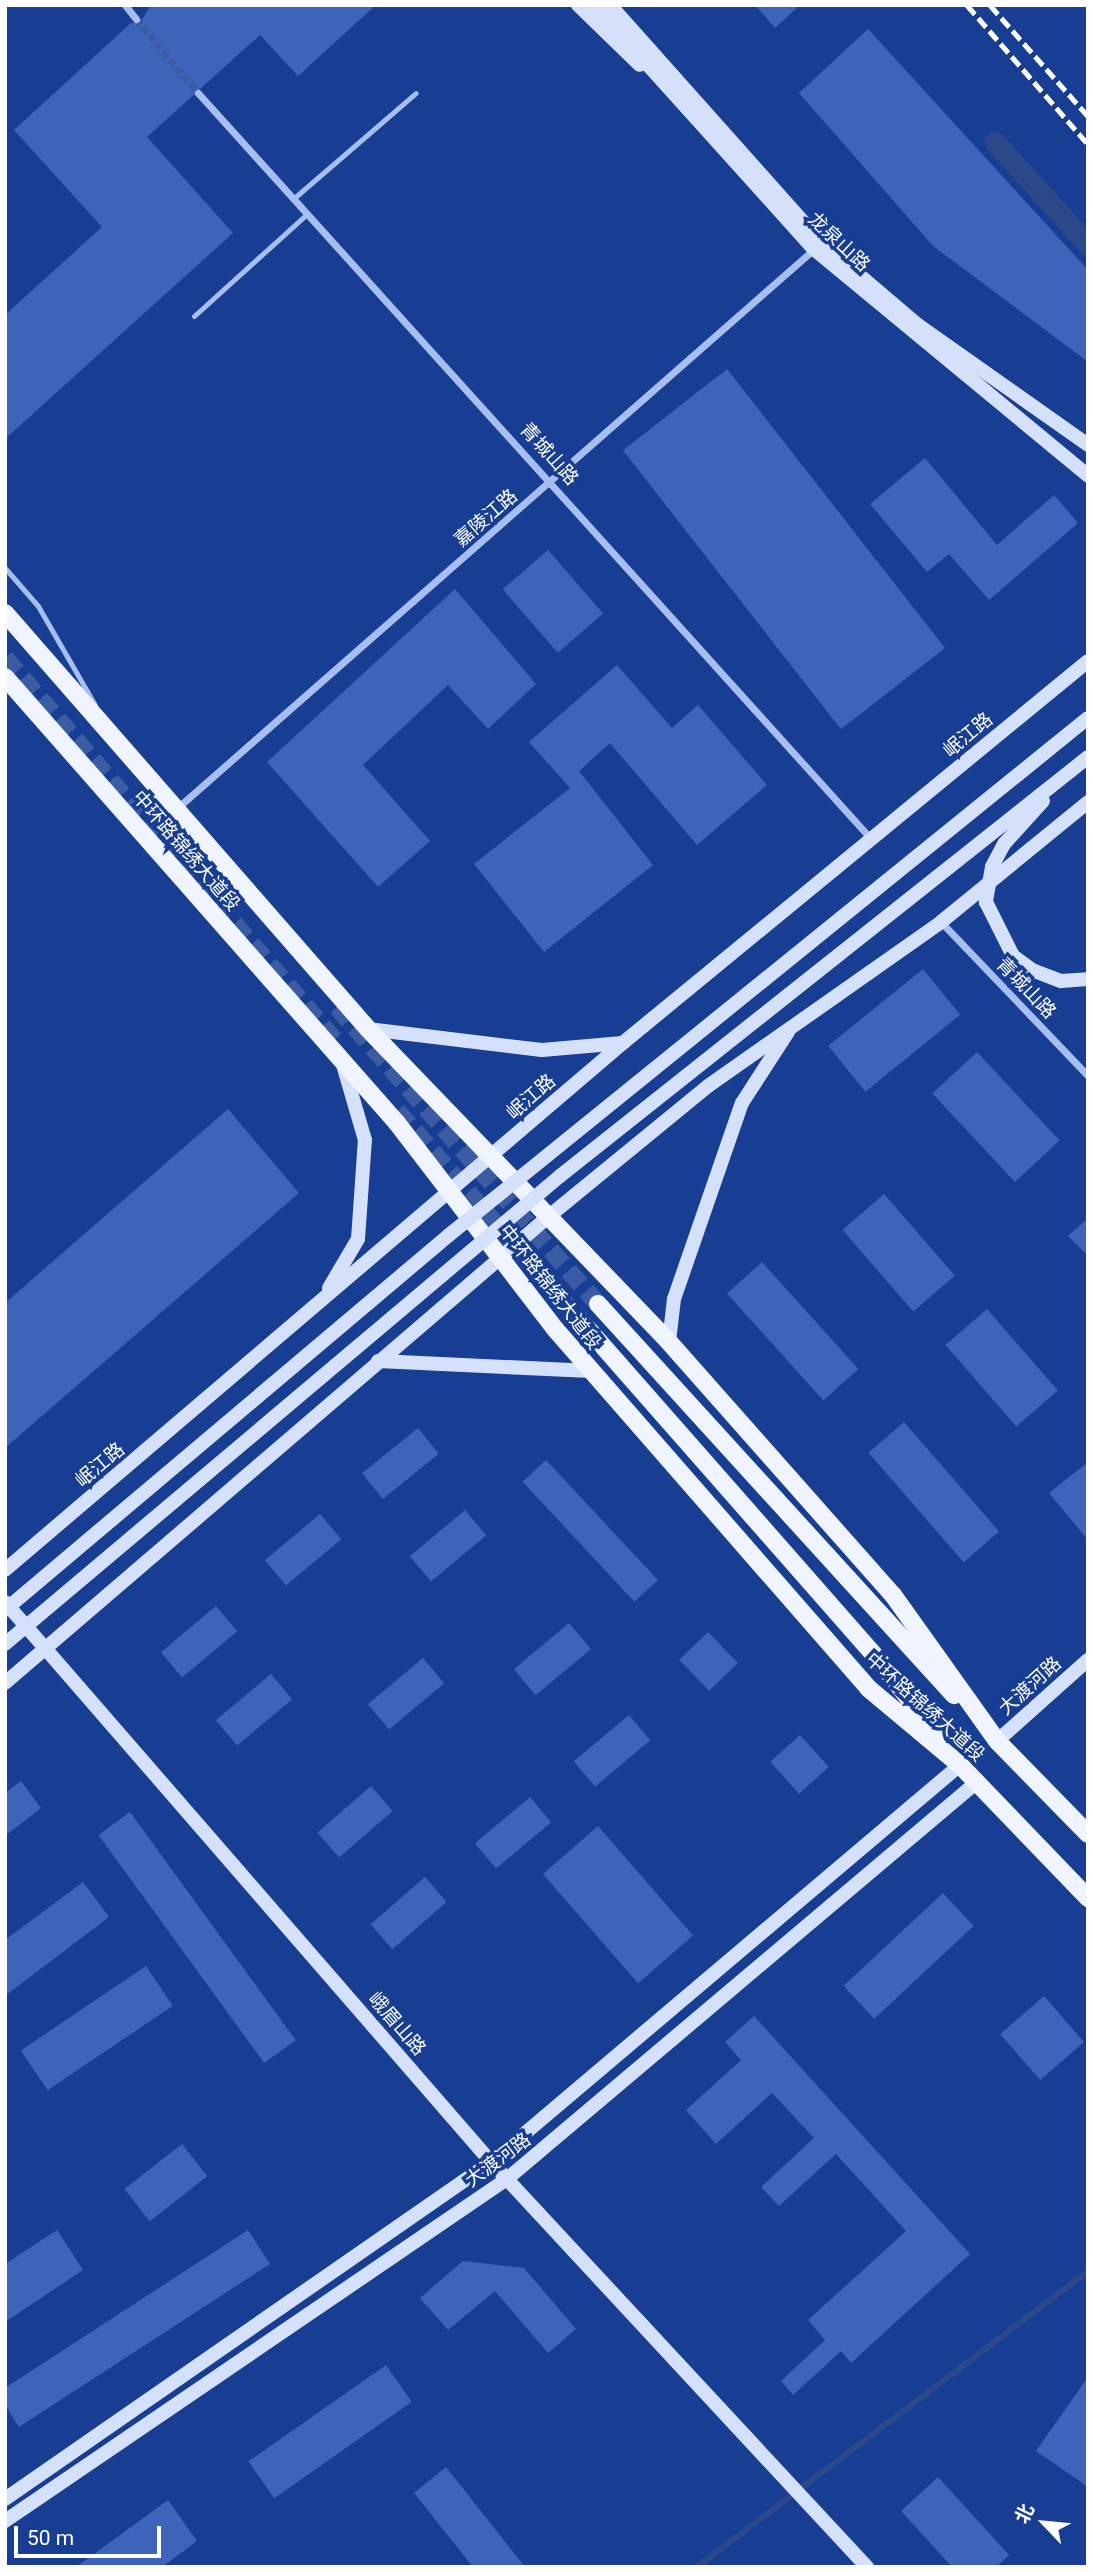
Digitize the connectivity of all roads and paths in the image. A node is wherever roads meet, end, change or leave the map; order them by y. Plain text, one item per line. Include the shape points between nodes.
1 (125, 5) edge
2 (578, 5) edge
3 (594, 5) edge
4 (610, 5) edge
5 (136, 19) tunnel mouth
6 (664, 83) junction
7 (198, 93) tunnel mouth
8 (416, 93) dead end
9 (293, 199) junction
10 (307, 214) junction
11 (814, 249) junction
12 (194, 316) dead end
13 (1088, 445) edge
14 (1088, 476) edge
15 (553, 481) junction
16 (5, 568) edge
17 (5, 613) edge
18 (1088, 661) edge
19 (5, 677) edge
20 (1088, 718) edge
21 (111, 732) junction
22 (1088, 757) edge
23 (1069, 772) junction
24 (1088, 803) edge
25 (176, 809) junction
26 (872, 840) junction
27 (941, 922) junction
28 (1088, 979) edge
29 (794, 1023) junction
30 (368, 1029) junction
31 (624, 1042) junction
32 (341, 1060) junction
33 (1088, 1076) edge
34 (490, 1157) junction
35 (449, 1192) junction
36 (548, 1217) junction
37 (500, 1256) junction
38 (597, 1304) tunnel mouth
39 (318, 1305) junction
40 (580, 1320) tunnel mouth
41 (669, 1342) junction
42 (378, 1361) junction
43 (591, 1371) junction
44 (5, 1570) edge
45 (5, 1602) edge
46 (5, 1610) edge
47 (5, 1644) edge
48 (47, 1648) junction
49 (1088, 1660) edge
50 (5, 1683) edge
51 (998, 1741) junction
52 (960, 1765) junction
53 (977, 1782) junction
54 (1088, 1834) edge
55 (1088, 1898) edge
56 (491, 2162) junction
57 (507, 2179) junction
58 (5, 2499) edge
59 (5, 2521) edge
60 (867, 2567) edge

1 - 5 street
2 - 6 main road via 620,51
3 - 6 main road, 龙泉山路
4 - 13 main road, bridge via 824,246 918,325
6 - 11 main road, 龙泉山路
7 - 9 street, 青城山路
8 - 9 lane
9 - 10 street, 青城山路
10 - 12 lane
10 - 15 street, 青城山路
11 - 14 main road, 龙泉山路
11 - 15 street, 嘉陵江路
15 - 25 street, 嘉陵江路
15 - 26 street, 青城山路
16 - 21 lane via 38,606
17 - 21 main road, 中环路锦绣大道段
18 - 26 main road, 岷江路
19 - 32 main road, 中环路锦绣大道段
20 - 46 main road, bridge via 449,1235
21 - 25 main road, 中环路锦绣大道段
22 - 23 main road, bridge
23 - 28 main road, bridge via 1004,844 992,867 986,902 995,928 1023,963 1061,981
23 - 47 main road, bridge via 560,1176
24 - 27 main road
25 - 30 main road, 中环路锦绣大道段
26 - 31 main road, 岷江路
27 - 29 main road
27 - 33 street, 青城山路
29 - 36 main road
29 - 41 main road via 742,1102 674,1299
30 - 31 main road via 542,1050
30 - 34 main road, 中环路锦绣大道段
31 - 34 main road, 岷江路
32 - 35 main road, 中环路锦绣大道段
32 - 39 main road via 365,1140 358,1238
34 - 35 main road, 岷江路
34 - 36 main road, 中环路锦绣大道段
35 - 37 main road, 中环路锦绣大道段
35 - 39 main road, 岷江路
36 - 37 main road
36 - 41 main road, 中环路锦绣大道段
37 - 42 main road
37 - 43 main road, 中环路锦绣大道段
38 - 51 main road
39 - 44 main road, 岷江路
40 - 52 main road via 879,1660
41 - 51 main road, 中环路锦绣大道段 via 893,1595
42 - 43 main road
42 - 48 main road
43 - 52 main road, 中环路锦绣大道段 via 867,1688
45 - 48 main road, 峨眉山路
48 - 50 main road
48 - 56 main road, 峨眉山路
49 - 51 main road, 大渡河路
51 - 54 main road, 中环路锦绣大道段
52 - 53 main road, 中环路锦绣大道段
52 - 56 main road, 大渡河路
53 - 55 main road, 中环路锦绣大道段
53 - 57 main road, 大渡河路
56 - 57 main road, 峨眉山路
56 - 58 main road, 大渡河路
57 - 59 main road, 大渡河路
57 - 60 main road, 峨眉山路

